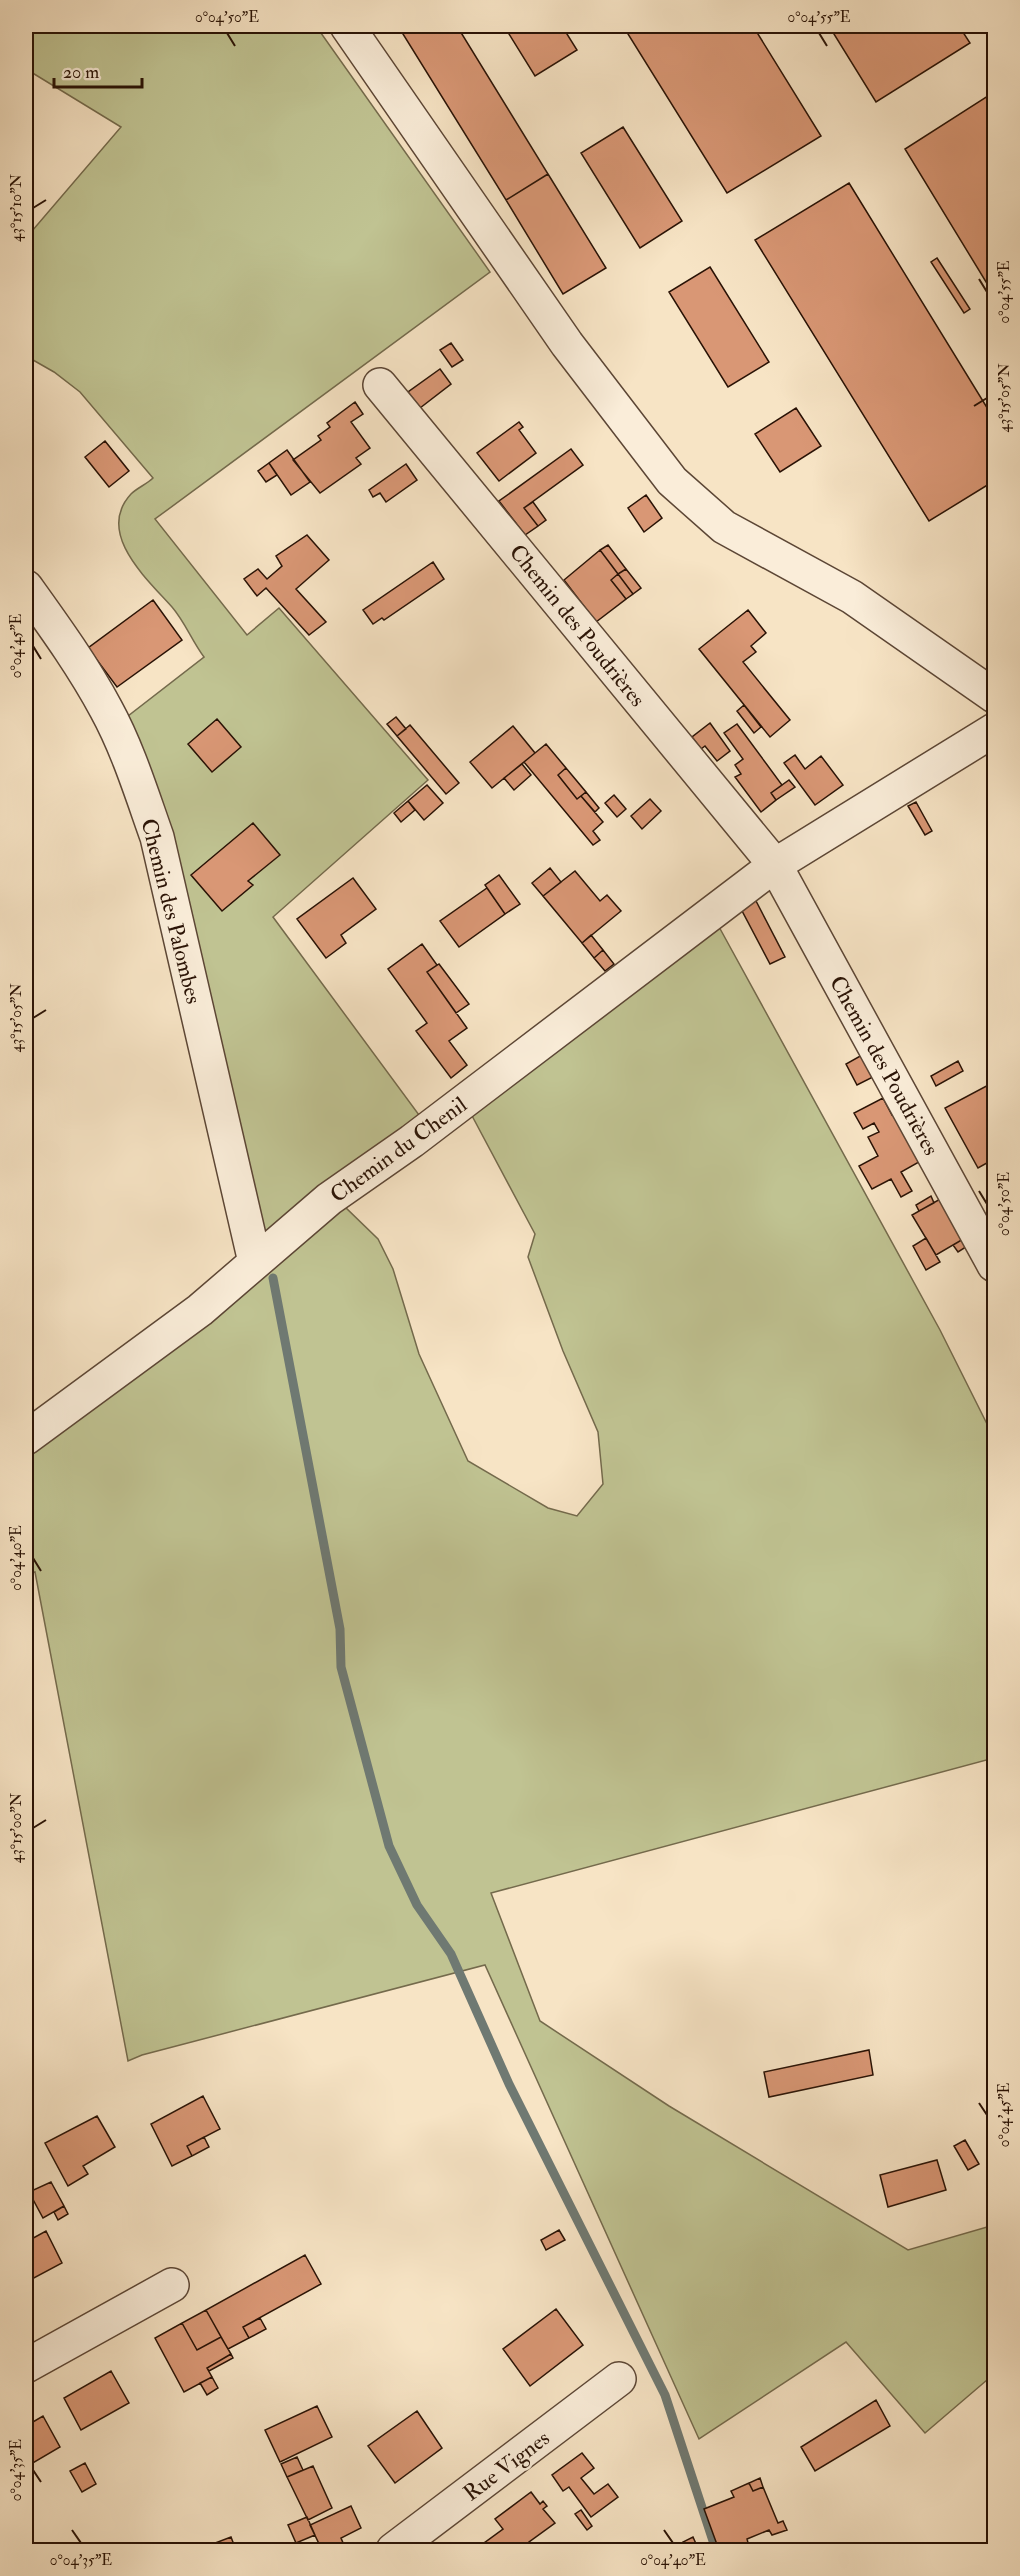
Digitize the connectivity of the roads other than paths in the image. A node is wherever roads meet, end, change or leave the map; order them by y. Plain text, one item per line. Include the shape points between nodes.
1 (347, 26) edge
2 (381, 386) dead end
3 (26, 587) edge
4 (994, 696) edge
5 (994, 730) edge
6 (775, 865) junction
7 (255, 1262) junction
8 (994, 1265) edge
9 (26, 1438) edge
10 (172, 2285) dead end
11 (26, 2366) edge
12 (619, 2379) dead end
13 (393, 2550) edge

1 - 4 street via 567,344 672,481 724,527 852,597
2 - 6 street, Chemin des Poudrières
3 - 7 street, Chemin des Palombes via 107,711 157,837
5 - 6 street
6 - 7 street, Chemin du Chenil via 412,1141 329,1199
6 - 8 street, Chemin des Poudrières
7 - 9 street, Chemin du Chenil via 200,1310
10 - 11 street
12 - 13 street, Rue Vignes

